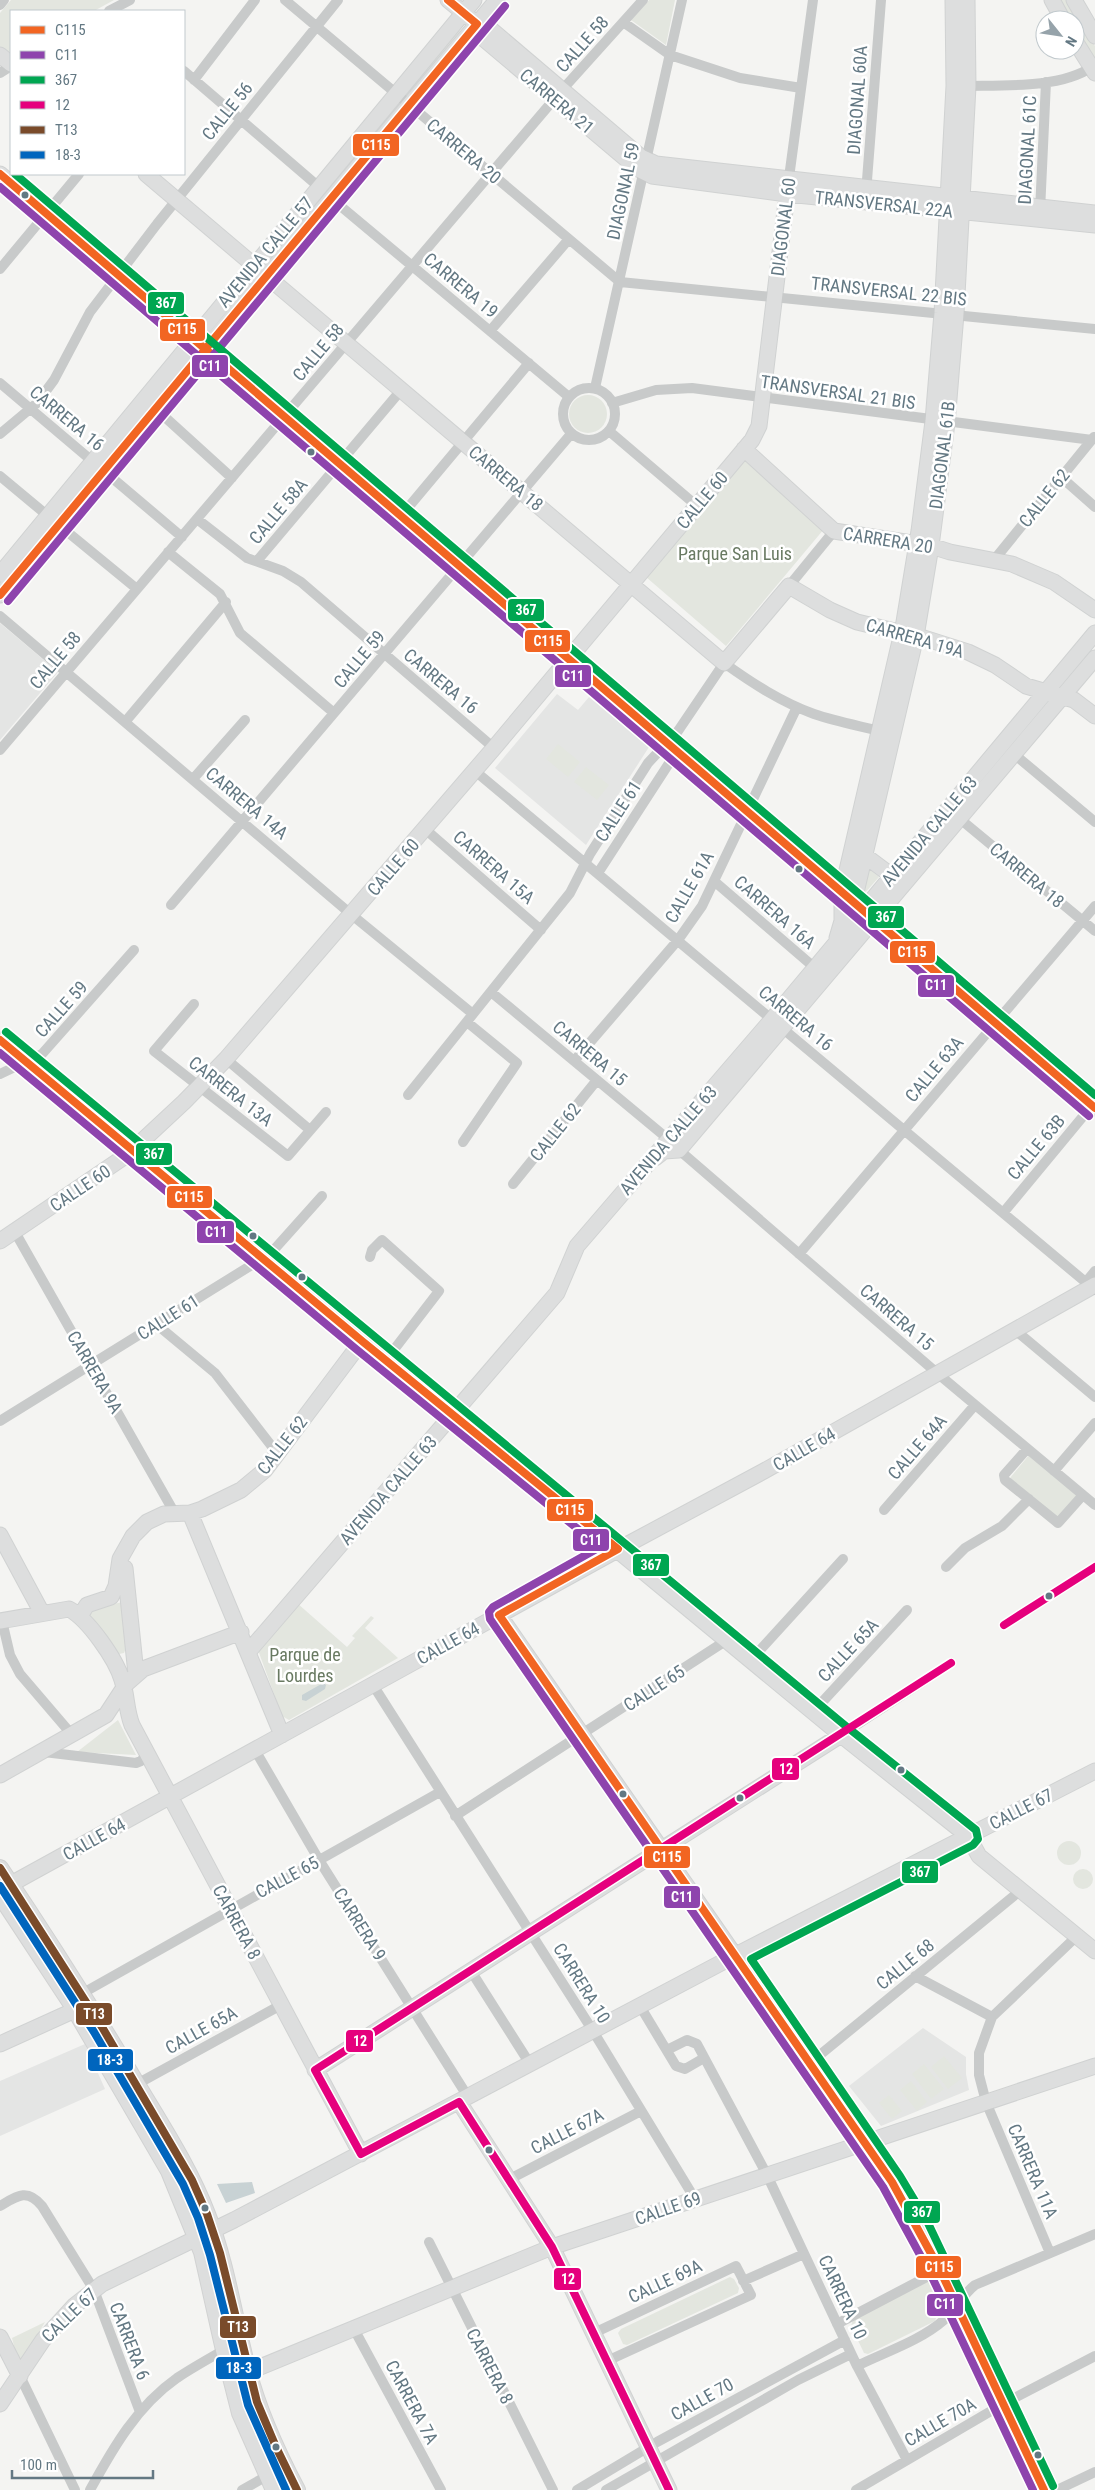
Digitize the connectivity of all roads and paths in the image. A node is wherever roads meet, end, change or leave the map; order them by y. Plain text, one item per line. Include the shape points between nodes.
1 (4, 0) edge
2 (130, 0) edge
3 (255, 0) edge
4 (285, 0) edge
5 (338, 0) edge
6 (448, 0) edge
7 (474, 0) edge
8 (496, 0) edge
9 (643, 0) edge
10 (682, 0) edge
11 (813, 0) edge
12 (881, 0) edge
13 (953, 0) edge
14 (967, 0) edge
15 (1074, 0) edge
16 (0, 5) edge
17 (112, 10) edge
18 (464, 13) junction
19 (624, 22) junction
20 (477, 24) junction
21 (317, 26) junction
22 (1095, 36) edge
23 (0, 55) edge
24 (670, 55) junction
25 (1085, 57) edge
26 (10, 64) edge
27 (1093, 70) edge
28 (185, 72) edge
29 (194, 80) junction
30 (1046, 82) junction
31 (961, 86) junction
32 (801, 88) junction
33 (396, 94) junction
34 (558, 94) junction
35 (410, 105) junction
36 (241, 120) junction
37 (645, 167) junction
38 (491, 173) junction
39 (0, 174) edge
40 (78, 175) edge
41 (147, 175) edge
42 (788, 186) junction
43 (319, 187) junction
44 (866, 195) junction
45 (177, 199) junction
46 (332, 199) junction
47 (954, 205) junction
48 (46, 213) junction
49 (1040, 213) junction
50 (1095, 213) edge
51 (1095, 226) edge
52 (570, 239) junction
53 (255, 264) junction
54 (412, 266) junction
55 (0, 269) edge
56 (119, 275) junction
57 (268, 276) junction
58 (620, 282) junction
59 (775, 296) junction
60 (949, 314) junction
61 (1095, 329) edge
62 (490, 331) junction
63 (194, 339) junction
64 (347, 343) junction
65 (206, 350) junction
66 (529, 363) junction
67 (0, 383) edge
68 (594, 388) junction
69 (402, 390) junction
70 (569, 396) junction
71 (763, 398) junction
72 (612, 403) junction
73 (31, 409) junction
74 (156, 409) junction
75 (284, 416) junction
76 (940, 422) junction
77 (609, 431) junction
78 (0, 434) edge
79 (571, 434) junction
80 (1093, 438) edge
81 (463, 442) junction
82 (744, 449) junction
83 (339, 463) junction
84 (98, 466) junction
85 (0, 476) edge
86 (232, 478) junction
87 (1061, 478) junction
88 (522, 492) junction
89 (696, 506) junction
90 (1095, 507) edge
91 (401, 516) junction
92 (197, 519) junction
93 (53, 520) junction
94 (831, 530) junction
95 (182, 537) junction
96 (923, 549) junction
97 (168, 552) junction
98 (997, 556) junction
99 (257, 561) junction
100 (460, 566) junction
101 (7, 567) edge
102 (631, 584) junction
103 (789, 586) junction
104 (137, 589) junction
105 (0, 595) edge
106 (226, 602) junction
107 (1095, 610) edge
108 (0, 616) edge
109 (1095, 633) edge
110 (908, 634) junction
111 (384, 654) junction
112 (1095, 658) edge
113 (569, 659) junction
114 (724, 663) junction
115 (66, 673) junction
116 (1045, 693) junction
117 (1062, 697) junction
118 (797, 707) junction
119 (334, 713) junction
120 (1095, 716) edge
121 (245, 720) dead end
122 (125, 722) junction
123 (886, 732) junction
124 (672, 747) junction
125 (494, 748) junction
126 (0, 750) edge
127 (1014, 754) junction
128 (475, 771) junction
129 (193, 779) junction
130 (747, 812) junction
131 (960, 819) junction
132 (242, 821) junction
133 (1095, 822) edge
134 (425, 829) junction
135 (864, 855) junction
136 (586, 863) junction
137 (598, 873) junction
138 (892, 876) junction
139 (714, 881) junction
140 (171, 905) dead end
141 (859, 905) junction
142 (1095, 906) edge
143 (352, 914) junction
144 (1082, 920) junction
145 (541, 930) junction
146 (1095, 931) edge
147 (678, 940) junction
148 (833, 946) junction
149 (134, 950) dead end
150 (815, 968) junction
151 (491, 992) junction
152 (194, 1004) dead end
153 (470, 1018) junction
154 (994, 1022) junction
155 (778, 1024) junction
156 (0, 1040) edge
157 (226, 1059) junction
158 (574, 1061) junction
159 (28, 1063) junction
160 (0, 1074) edge
161 (597, 1080) junction
162 (200, 1087) junction
163 (408, 1095) dead end
164 (1094, 1105) edge
165 (326, 1112) dead end
166 (310, 1130) junction
167 (903, 1130) junction
168 (463, 1142) dead end
169 (674, 1145) junction
170 (132, 1150) junction
171 (513, 1184) dead end
172 (322, 1196) dead end
173 (1003, 1213) junction
174 (15, 1232) junction
175 (0, 1241) edge
176 (799, 1254) junction
177 (370, 1257) dead end
178 (263, 1259) junction
179 (1095, 1271) edge
180 (1092, 1286) edge
181 (156, 1324) junction
182 (1014, 1329) junction
183 (362, 1341) junction
184 (386, 1360) junction
185 (91, 1365) junction
186 (937, 1373) junction
187 (1095, 1397) edge
188 (974, 1405) junction
189 (453, 1415) junction
190 (0, 1421) edge
191 (1095, 1423) edge
192 (1027, 1449) junction
193 (277, 1453) junction
194 (1054, 1471) junction
195 (1083, 1495) junction
196 (1029, 1499) junction
197 (1095, 1505) edge
198 (884, 1510) dead end
199 (174, 1512) junction
200 (190, 1513) junction
201 (0, 1535) edge
202 (125, 1548) junction
203 (618, 1549) junction
204 (843, 1559) dead end
205 (946, 1567) dead end
206 (1095, 1567) edge
207 (906, 1610) dead end
208 (42, 1613) junction
209 (499, 1615) junction
210 (80, 1616) junction
211 (1, 1621) edge
212 (1004, 1625) dead end
213 (241, 1632) junction
214 (727, 1640) junction
215 (132, 1646) junction
216 (249, 1652) junction
217 (110, 1656) junction
218 (751, 1660) junction
219 (951, 1663) dead end
220 (136, 1674) junction
221 (373, 1685) junction
222 (124, 1688) junction
223 (813, 1712) junction
224 (282, 1735) junction
225 (841, 1735) junction
226 (73, 1736) junction
227 (580, 1736) junction
228 (255, 1750) junction
229 (44, 1752) junction
230 (147, 1754) junction
231 (1095, 1771) edge
232 (0, 1775) edge
233 (440, 1792) junction
234 (170, 1796) junction
235 (455, 1816) junction
236 (968, 1836) junction
237 (661, 1850) junction
238 (319, 1860) junction
239 (0, 1868) edge
240 (6, 1890) edge
241 (1021, 1890) junction
242 (229, 1909) junction
243 (530, 1933) junction
244 (1076, 1936) junction
245 (1095, 1951) edge
246 (736, 1955) junction
247 (471, 1971) junction
248 (915, 1976) junction
249 (83, 1993) junction
250 (280, 2005) junction
251 (640, 2006) junction
252 (413, 2008) junction
253 (75, 2010) junction
254 (992, 2017) junction
255 (593, 2031) junction
256 (0, 2044) edge
257 (667, 2050) junction
258 (704, 2058) junction
259 (810, 2063) junction
260 (530, 2064) junction
261 (1095, 2066) edge
262 (315, 2070) junction
263 (137, 2084) junction
264 (463, 2100) junction
265 (986, 2102) junction
266 (641, 2111) junction
267 (864, 2142) junction
268 (361, 2154) junction
269 (767, 2175) junction
270 (508, 2180) junction
271 (695, 2199) junction
272 (0, 2206) edge
273 (213, 2231) junction
274 (1095, 2234) edge
275 (198, 2238) junction
276 (429, 2242) dead end
277 (552, 2248) junction
278 (1050, 2253) junction
279 (804, 2254) junction
280 (940, 2270) junction
281 (743, 2281) junction
282 (451, 2289) junction
283 (94, 2290) junction
284 (956, 2305) junction
285 (837, 2324) junction
286 (354, 2329) junction
287 (594, 2333) junction
288 (0, 2337) edge
289 (845, 2340) junction
290 (224, 2350) junction
291 (851, 2354) junction
292 (1095, 2356) edge
293 (607, 2361) junction
294 (857, 2366) junction
295 (792, 2369) junction
296 (248, 2372) junction
297 (20, 2376) junction
298 (798, 2380) junction
299 (742, 2396) junction
300 (0, 2404) edge
301 (1003, 2404) junction
302 (749, 2408) junction
303 (140, 2412) junction
304 (697, 2420) junction
305 (704, 2434) junction
306 (649, 2447) junction
307 (906, 2460) junction
308 (656, 2462) junction
309 (608, 2471) junction
310 (1095, 2472) edge
311 (270, 2483) edge
312 (616, 2484) junction
313 (75, 2490) edge
314 (90, 2490) edge
315 (242, 2490) edge
316 (297, 2490) edge
317 (441, 2490) edge
318 (553, 2490) edge
319 (577, 2490) edge
320 (606, 2490) edge
321 (669, 2490) edge
322 (856, 2490) edge
323 (1044, 2490) edge
324 (1057, 2490) edge

1 - 16 street
2 - 17 street
3 - 29 street
4 - 21 street, CARRERA 20
5 - 21 street, CALLE 56
6 - 18 street, CARRERA 21
7 - 18 street, AVENIDA CALLE 57
8 - 20 street, AVENIDA CALLE 57
9 - 19 street, CALLE 58
10 - 24 street, DIAGONAL 59
11 - 32 street, DIAGONAL 60
12 - 44 street, DIAGONAL 60A
13 - 31 street, DIAGONAL 61B
14 - 31 street, DIAGONAL 61B
15 - 22 street
18 - 20 street, CARRERA 21
18 - 33 street, AVENIDA CALLE 57
19 - 24 street
19 - 34 street, CALLE 58
20 - 34 street, CARRERA 21 via 484,39
20 - 35 street, AVENIDA CALLE 57
21 - 33 street, CARRERA 20
21 - 36 street, CALLE 56
23 - 26 street
24 - 32 street via 740,78
24 - 37 street, DIAGONAL 59
25 - 27 street
27 - 30 street
28 - 29 street
29 - 36 street
30 - 31 street
30 - 49 street, DIAGONAL 61C
31 - 47 street, DIAGONAL 61B
32 - 42 street, DIAGONAL 60
33 - 35 street, CARRERA 20
33 - 43 street, AVENIDA CALLE 57
34 - 37 street, CARRERA 21
34 - 38 street, CALLE 58
35 - 38 street, CARRERA 20
35 - 46 street, AVENIDA CALLE 57
36 - 43 street
36 - 45 street, CALLE 56
37 - 42 street, TRANSVERSAL 22A via 660,178
37 - 58 street, DIAGONAL 59
38 - 52 street, CARRERA 20
38 - 54 street, CALLE 58
39 - 48 street
40 - 48 street
41 - 45 street, CARRERA 18
42 - 44 street, TRANSVERSAL 22A
42 - 59 street, DIAGONAL 60
43 - 53 street, AVENIDA CALLE 57
44 - 47 street, TRANSVERSAL 22A
45 - 53 street, CARRERA 18
45 - 56 street, CALLE 56
46 - 54 street, CARRERA 19
46 - 57 street, AVENIDA CALLE 57
47 - 49 street, TRANSVERSAL 22A
47 - 60 street, DIAGONAL 61B
48 - 55 street
48 - 56 street
49 - 50 street, TRANSVERSAL 22A
49 - 51 street, TRANSVERSAL 22A
52 - 58 street, CARRERA 20
52 - 62 street
53 - 57 street, CARRERA 18
53 - 63 street, AVENIDA CALLE 57
54 - 62 street, CARRERA 19
54 - 64 street, CALLE 58
56 - 63 street
56 - 73 street, CALLE 56 via 90,312 54,380
57 - 64 street, CARRERA 18
57 - 65 street, AVENIDA CALLE 57
58 - 59 street, TRANSVERSAL 22 BIS
58 - 68 street, DIAGONAL 59
59 - 60 street, TRANSVERSAL 22 BIS
59 - 71 street, DIAGONAL 60
60 - 61 street, TRANSVERSAL 22 BIS
60 - 76 street, DIAGONAL 61B
62 - 66 street, CARRERA 19
63 - 65 street
63 - 84 street, AVENIDA CALLE 57
64 - 69 street, CARRERA 18
64 - 75 street, CALLE 58
65 - 74 street, AVENIDA CALLE 57
65 - 75 street
66 - 70 street, CARRERA 19
66 - 81 street
67 - 73 street, CARRERA 16
68 - 70 street via 581,389
68 - 72 street
69 - 81 street, CARRERA 18
69 - 83 street, CALLE 58A
70 - 79 street via 563,407 563,419
71 - 72 street, TRANSVERSAL 21 BIS via 673,387
71 - 76 street, TRANSVERSAL 21 BIS
71 - 82 street, DIAGONAL 60 via 758,430
72 - 77 street via 614,420
73 - 78 street, CALLE 56
73 - 84 street, CARRERA 16
74 - 84 street, AVENIDA CALLE 57
74 - 86 street
75 - 83 street
75 - 86 street, CALLE 58
76 - 80 street, TRANSVERSAL 21 BIS
76 - 96 street, DIAGONAL 61B
77 - 79 street via 588,441
77 - 89 street
79 - 88 street, CALLE 59
80 - 87 street, CALLE 62
81 - 88 street, CARRERA 18
81 - 91 street
82 - 89 street, CALLE 60
82 - 94 street, CARRERA 20
83 - 91 street
83 - 99 street, CALLE 58A
84 - 93 street, AVENIDA CALLE 57
84 - 95 street, CARRERA 16
85 - 93 street
86 - 92 street, CALLE 58
87 - 90 street
87 - 98 street, CALLE 62
88 - 100 street, CALLE 59
88 - 102 street, CARRERA 18
89 - 102 street, CALLE 60
91 - 100 street
92 - 95 street, CALLE 58
92 - 99 street, CARRERA 16 via 247,558
93 - 101 street, AVENIDA CALLE 57
93 - 104 street
94 - 96 street, CARRERA 20
94 - 103 street, CALLE 61
95 - 97 street, CALLE 58
96 - 98 street, CARRERA 20
96 - 110 street, DIAGONAL 61B
97 - 104 street, CALLE 58
97 - 106 street
98 - 107 street, CARRERA 20 via 1042,576
99 - 111 street, CARRERA 16 via 301,582
100 - 111 street, CALLE 59
100 - 113 street
101 - 105 street, AVENIDA CALLE 57
102 - 113 street, CALLE 60
102 - 114 street, CARRERA 18
103 - 110 street, CARRERA 19A via 857,622
103 - 114 street, CALLE 61
104 - 115 street, CALLE 58
106 - 119 street via 240,632
106 - 122 street
108 - 115 street, CARRERA 14A
109 - 116 street, AVENIDA CALLE 63
110 - 116 street, CARRERA 19A via 968,652 1026,686
110 - 123 street, DIAGONAL 61B
111 - 119 street, CALLE 59
111 - 125 street, CARRERA 16
112 - 117 street, AVENIDA CALLE 63
113 - 124 street
113 - 125 street, CALLE 60
114 - 118 street, CARRERA 18
114 - 124 street, CALLE 61 via 678,731
115 - 122 street, CARRERA 14A
115 - 126 street, CALLE 58
116 - 117 street, CARRERA 19A
116 - 138 street, AVENIDA CALLE 63
117 - 120 street, CARRERA 19A via 1081,704
117 - 127 street, AVENIDA CALLE 63
118 - 123 street, CARRERA 18 via 832,720
118 - 130 street, CALLE 61A
119 - 132 street, CALLE 59
121 - 129 street
122 - 129 street, CARRERA 14A
123 - 135 street, DIAGONAL 61B
123 - 141 street, DIAGONAL 61B
124 - 130 street
124 - 136 street, CALLE 61 via 648,763
124 - 137 street, CALLE 61
125 - 128 street, CALLE 60
127 - 131 street, AVENIDA CALLE 63
127 - 133 street
128 - 134 street, CALLE 60
128 - 136 street, CARRERA 16
129 - 132 street, CARRERA 14A
130 - 139 street, CALLE 61A
130 - 141 street
131 - 141 street, AVENIDA CALLE 63
131 - 144 street, CARRERA 18
132 - 140 street, CALLE 59
132 - 143 street, CARRERA 14A
134 - 143 street, CALLE 60
134 - 145 street, CARRERA 15A
135 - 138 street
135 - 141 street, DIAGONAL 61B
136 - 137 street, CARRERA 16
136 - 145 street, CALLE 61 via 570,893
137 - 147 street, CARRERA 16
138 - 141 street, AVENIDA CALLE 63
139 - 147 street, CALLE 61A via 702,906
139 - 150 street, CARRERA 16A
141 - 148 street, AVENIDA CALLE 63
141 - 148 street via 842,921
141 - 154 street
141 - 155 street, AVENIDA CALLE 63
142 - 144 street, CALLE 63A
143 - 153 street, CARRERA 14A
143 - 157 street, CALLE 60
144 - 146 street, CARRERA 18
144 - 154 street, CALLE 63A
145 - 151 street, CALLE 61
147 - 155 street, CARRERA 16
147 - 158 street, CALLE 61A
148 - 150 street, AVENIDA CALLE 63
149 - 159 street, CALLE 59 via 42,1054
150 - 155 street, AVENIDA CALLE 63
151 - 153 street, CALLE 61
151 - 158 street, CARRERA 15
152 - 162 street, CARRERA 13A via 154,1051
153 - 163 street, CALLE 61
153 - 168 street, CARRERA 14A via 518,1063
154 - 164 street
154 - 167 street, CALLE 63A
155 - 167 street, CARRERA 16
155 - 169 street, AVENIDA CALLE 63
156 - 159 street
157 - 162 street, CALLE 60
157 - 166 street
158 - 161 street, CARRERA 15
159 - 160 street, CALLE 59
159 - 170 street
161 - 169 street, CARRERA 15
161 - 171 street, CALLE 62
162 - 166 street, CARRERA 13A via 288,1156
162 - 170 street, CALLE 60
164 - 173 street, CALLE 63B
165 - 166 street
167 - 173 street, CARRERA 16
167 - 176 street, CALLE 63A
169 - 176 street, CARRERA 15
169 - 189 street, AVENIDA CALLE 63 via 647,1165 577,1246 558,1293
170 - 174 street, CALLE 60
170 - 178 street
172 - 178 street, CALLE 61 via 278,1248
173 - 180 street, CARRERA 16
174 - 175 street, CALLE 60
174 - 185 street, CARRERA 9A
176 - 186 street, CARRERA 15
177 - 184 street via 382,1240 440,1290
178 - 181 street, CALLE 61
178 - 183 street
179 - 180 street
180 - 182 street, CALLE 64
181 - 185 street, CALLE 61
181 - 193 street via 215,1373
182 - 186 street, CALLE 64
182 - 187 street
183 - 184 street
183 - 193 street, CALLE 62
184 - 189 street
185 - 190 street, CALLE 61
185 - 199 street, CARRERA 9A
186 - 188 street, CARRERA 15
186 - 203 street, CALLE 64
188 - 192 street, CARRERA 15
188 - 198 street, CALLE 64A
189 - 203 street
189 - 216 street, AVENIDA CALLE 63
191 - 194 street
192 - 194 street, CARRERA 15
192 - 196 street via 1004,1478
193 - 200 street, CALLE 62 via 265,1470 242,1490
194 - 195 street, CARRERA 15
195 - 196 street via 1058,1523
195 - 197 street, CARRERA 15
196 - 205 street via 1002,1526 965,1548
199 - 200 street, CALLE 62
199 - 202 street, CALLE 62 via 147,1522
200 - 213 street
201 - 208 street
202 - 210 street, CALLE 62 via 118,1564 114,1592 107,1600 87,1605
202 - 215 street
203 - 209 street, CALLE 64
203 - 214 street
204 - 218 street
206 - 212 street
207 - 223 street, CALLE 65A
208 - 210 street via 68,1608
208 - 211 street
209 - 221 street, CALLE 64
209 - 227 street
210 - 217 street
211 - 226 street via 10,1655 20,1674
213 - 216 street
213 - 220 street via 151,1665
214 - 218 street
214 - 227 street, CALLE 65
215 - 217 street via 126,1655
215 - 220 street
216 - 224 street
217 - 222 street
218 - 223 street
219 - 225 street
220 - 222 street
221 - 224 street, CALLE 64
221 - 233 street, CARRERA 10
222 - 226 street via 106,1715
222 - 230 street, CARRERA 8 via 129,1718
223 - 225 street
224 - 228 street, CALLE 64
225 - 236 street
225 - 237 street
226 - 229 street
227 - 235 street, CALLE 65
227 - 237 street
228 - 234 street, CALLE 64
228 - 238 street, CARRERA 9
229 - 230 street via 136,1763
229 - 232 street
230 - 234 street, CARRERA 8
231 - 236 street, CALLE 67
233 - 235 street, CARRERA 10
233 - 238 street, CALLE 65
234 - 240 street, CALLE 64
234 - 242 street, CARRERA 8
235 - 243 street, CARRERA 10
236 - 241 street via 979,1856
236 - 246 street, CALLE 67
237 - 243 street
237 - 246 street
238 - 242 street, CALLE 65
238 - 252 street, CARRERA 9
239 - 240 main road
240 - 249 main road
240 - 253 main road
241 - 244 street
241 - 248 street, CALLE 68
242 - 249 street, CALLE 65
242 - 250 street, CARRERA 8
243 - 247 street
243 - 255 street, CARRERA 10
244 - 245 street
244 - 254 street
246 - 251 street, CALLE 67
246 - 259 street
247 - 252 street
247 - 260 street
248 - 254 street
248 - 259 street, CALLE 68
249 - 263 main road
250 - 262 street, CARRERA 8
250 - 263 street, CALLE 65A
251 - 255 street, CALLE 67
251 - 257 street
252 - 262 street
252 - 264 street, CARRERA 9
253 - 256 street
253 - 275 main road via 165,2164
254 - 265 street, CARRERA 11A via 979,2053 979,2075
255 - 260 street, CALLE 67
255 - 266 street, CARRERA 10
257 - 258 street, CARRERA 10 via 692,2040
257 - 258 street via 680,2069
258 - 269 street, CARRERA 10
259 - 267 street
260 - 264 street, CALLE 67
261 - 265 street, CALLE 69
262 - 268 street, CARRERA 8
263 - 273 main road via 186,2167
264 - 268 street, CALLE 67
264 - 270 street, CARRERA 9
265 - 267 street, CALLE 69
265 - 278 street, CARRERA 11A
266 - 270 street, CALLE 67A
266 - 271 street, CARRERA 10
267 - 269 street, CALLE 69
267 - 280 street via 900,2197
268 - 273 street, CALLE 67
269 - 271 street, CALLE 69
269 - 279 street, CARRERA 10
270 - 277 street, CARRERA 9
271 - 277 street, CALLE 69
272 - 283 street, CARRERA 6 via 22,2195 32,2196 42,2206
273 - 275 street, CALLE 67
273 - 296 main road
274 - 278 street
275 - 283 street, CALLE 67
275 - 290 main road
276 - 282 street, CARRERA 8
277 - 282 street, CALLE 69
277 - 287 street, CARRERA 9
278 - 284 street via 975,2285 963,2294
279 - 281 street
279 - 285 street, CARRERA 10
280 - 284 street
280 - 285 street
281 - 287 street, CALLE 69A via 736,2266
281 - 293 street via 751,2295
282 - 286 street, CALLE 69
282 - 318 street, CARRERA 8
283 - 297 street, CALLE 67 via 47,2334
283 - 303 street, CARRERA 6
284 - 294 street via 946,2319 932,2329
284 - 301 street
285 - 289 street, CARRERA 10
286 - 296 street, CALLE 69
286 - 317 street, CARRERA 7A
287 - 293 street, CARRERA 9
288 - 297 street
289 - 291 street, CARRERA 10
289 - 295 street, CALLE 70
290 - 303 street via 177,2378
290 - 311 main road via 240,2414
291 - 294 street, CARRERA 10
291 - 298 street, CALLE 70
292 - 301 street, CALLE 70A
293 - 306 street, CARRERA 9
294 - 307 street, CARRERA 10
295 - 298 street
295 - 299 street, CALLE 70
296 - 316 main road via 270,2436
297 - 300 street, CALLE 67
297 - 313 street
298 - 302 street, CALLE 70
299 - 302 street
299 - 304 street, CALLE 70
301 - 307 street, CALLE 70A
301 - 323 street
302 - 305 street, CALLE 70
303 - 314 street via 112,2451
304 - 305 street
304 - 306 street, CALLE 70
305 - 308 street, CALLE 70
306 - 308 street, CARRERA 9
306 - 309 street, CALLE 70
307 - 322 street, CALLE 70A
308 - 312 street, CALLE 70
308 - 321 street, CARRERA 9
309 - 312 street
309 - 319 street, CALLE 70
310 - 324 street
311 - 315 street
312 - 320 street, CALLE 70

